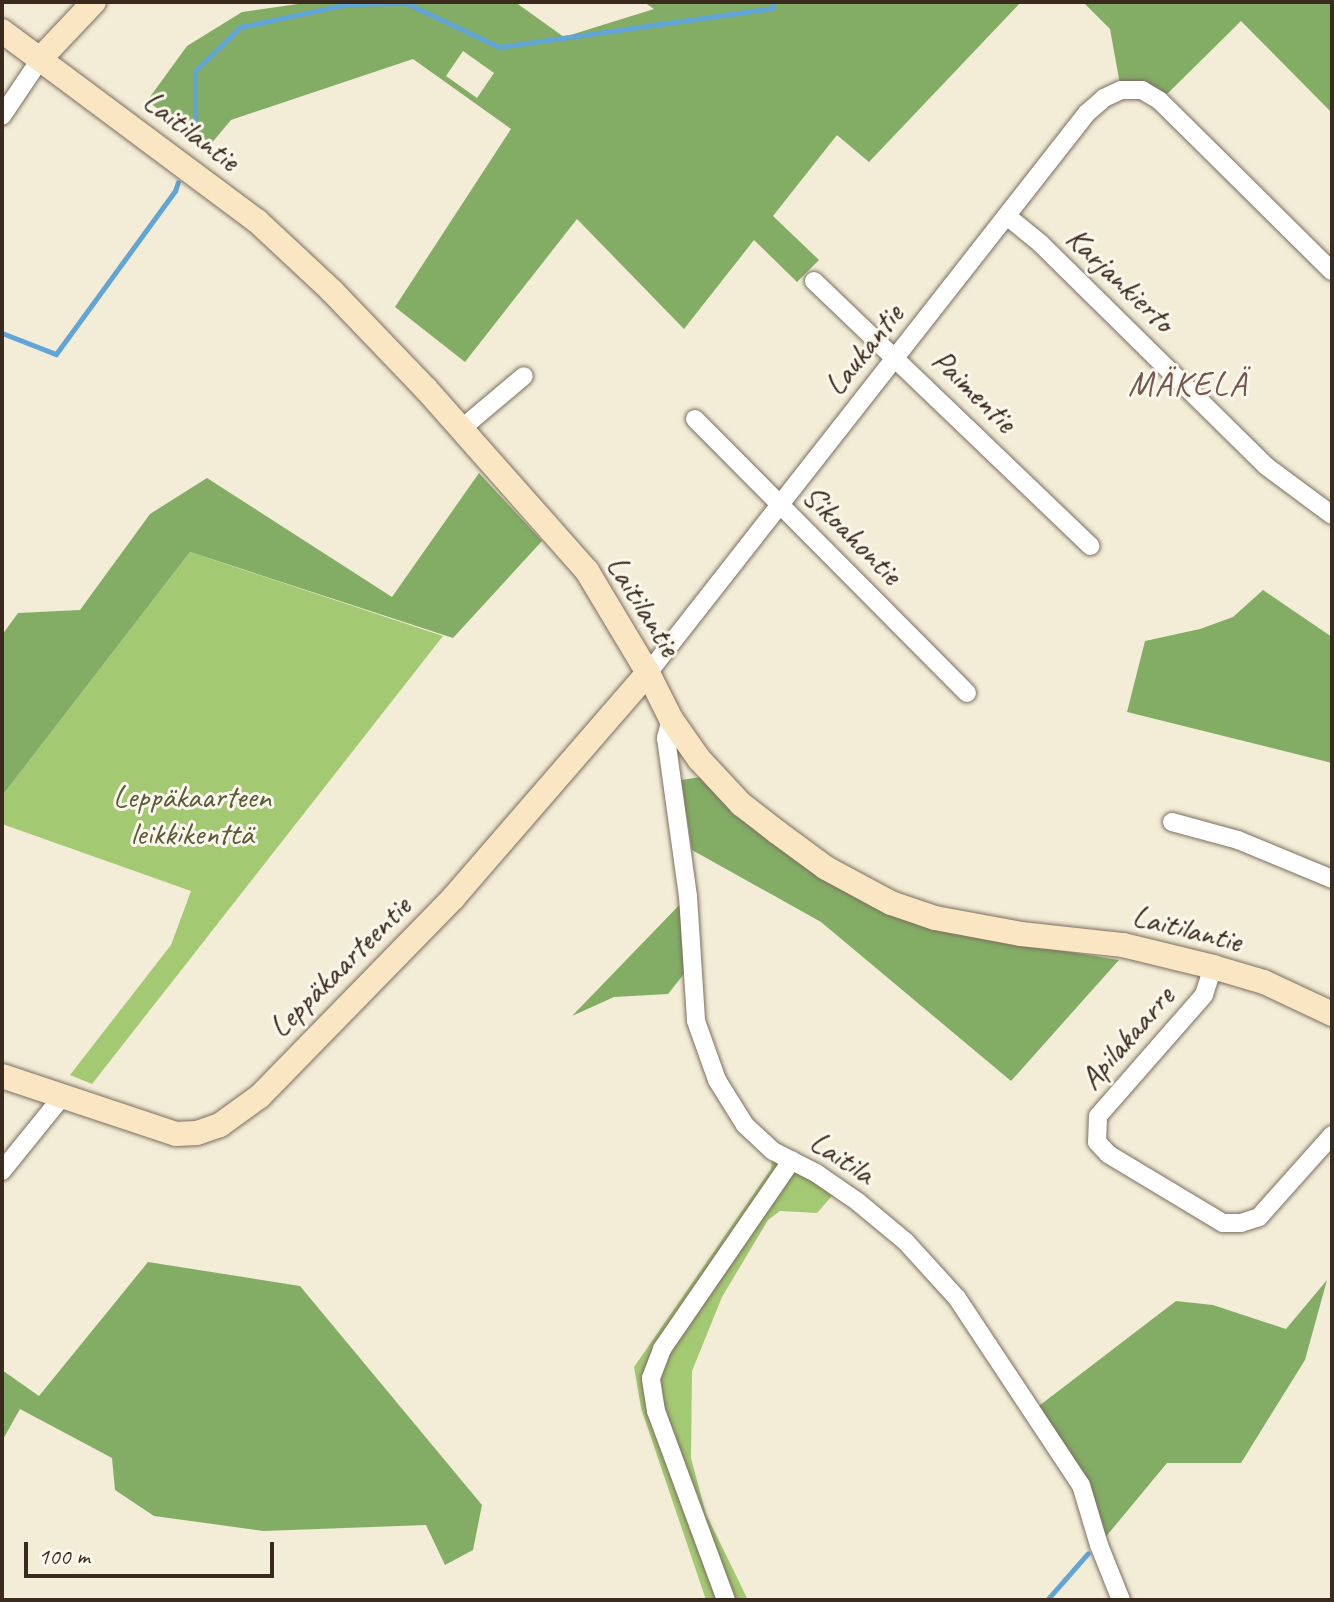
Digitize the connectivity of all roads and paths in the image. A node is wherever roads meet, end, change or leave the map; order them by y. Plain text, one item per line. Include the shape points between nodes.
1 (94, 2) edge
2 (2, 31) edge
3 (41, 58) junction
4 (2, 116) edge
5 (1008, 217) junction
6 (1332, 271) edge
7 (814, 281) dead end
8 (897, 357) junction
9 (524, 376) dead end
10 (695, 419) dead end
11 (461, 429) junction
12 (779, 505) junction
13 (1332, 515) edge
14 (1090, 546) dead end
15 (648, 673) junction
16 (967, 693) dead end
17 (671, 719) junction
18 (1172, 822) dead end
19 (1332, 879) edge
20 (1213, 967) junction
21 (1332, 1014) edge
22 (2, 1076) edge
23 (62, 1097) junction
24 (1332, 1135) edge
25 (792, 1160) junction
26 (2, 1171) edge
27 (726, 1600) edge
28 (1121, 1600) edge

1 - 3 street
2 - 3 street, Laitilantie
3 - 4 street
3 - 11 street, Laitilantie via 257,221 332,291
5 - 6 street, Laukantie via 1087,113 1121,90 1142,90 1160,101
5 - 8 street, Laukantie
5 - 13 street, Karjankierto via 1266,466
7 - 8 street, Paimentie
8 - 12 street, Laukantie
8 - 14 street, Paimentie
9 - 11 street
10 - 12 street, Sikoahontie
11 - 15 street, Laitilantie via 587,571
12 - 15 street, Laukantie
12 - 16 street, Sikoahontie
15 - 17 street, Laitilantie
15 - 23 street, Leppäkaarteentie via 453,898 260,1096 220,1125 176,1134
17 - 20 street, Laitilantie via 741,804 826,868 891,903 935,918 1123,945
17 - 25 street, Laitila via 666,738 688,896 696,1021 717,1080 745,1125 773,1151
18 - 19 street via 1238,840
20 - 21 street, Laitilantie via 1264,982
20 - 24 street, Apilakaarre via 1204,995 1098,1116 1097,1142 1108,1154 1223,1223 1241,1223 1259,1217
22 - 23 street, Leppäkaarteentie
23 - 26 street
25 - 27 street via 662,1349 651,1378 656,1411
25 - 28 street, Laitila via 906,1242 957,1298 1081,1485

